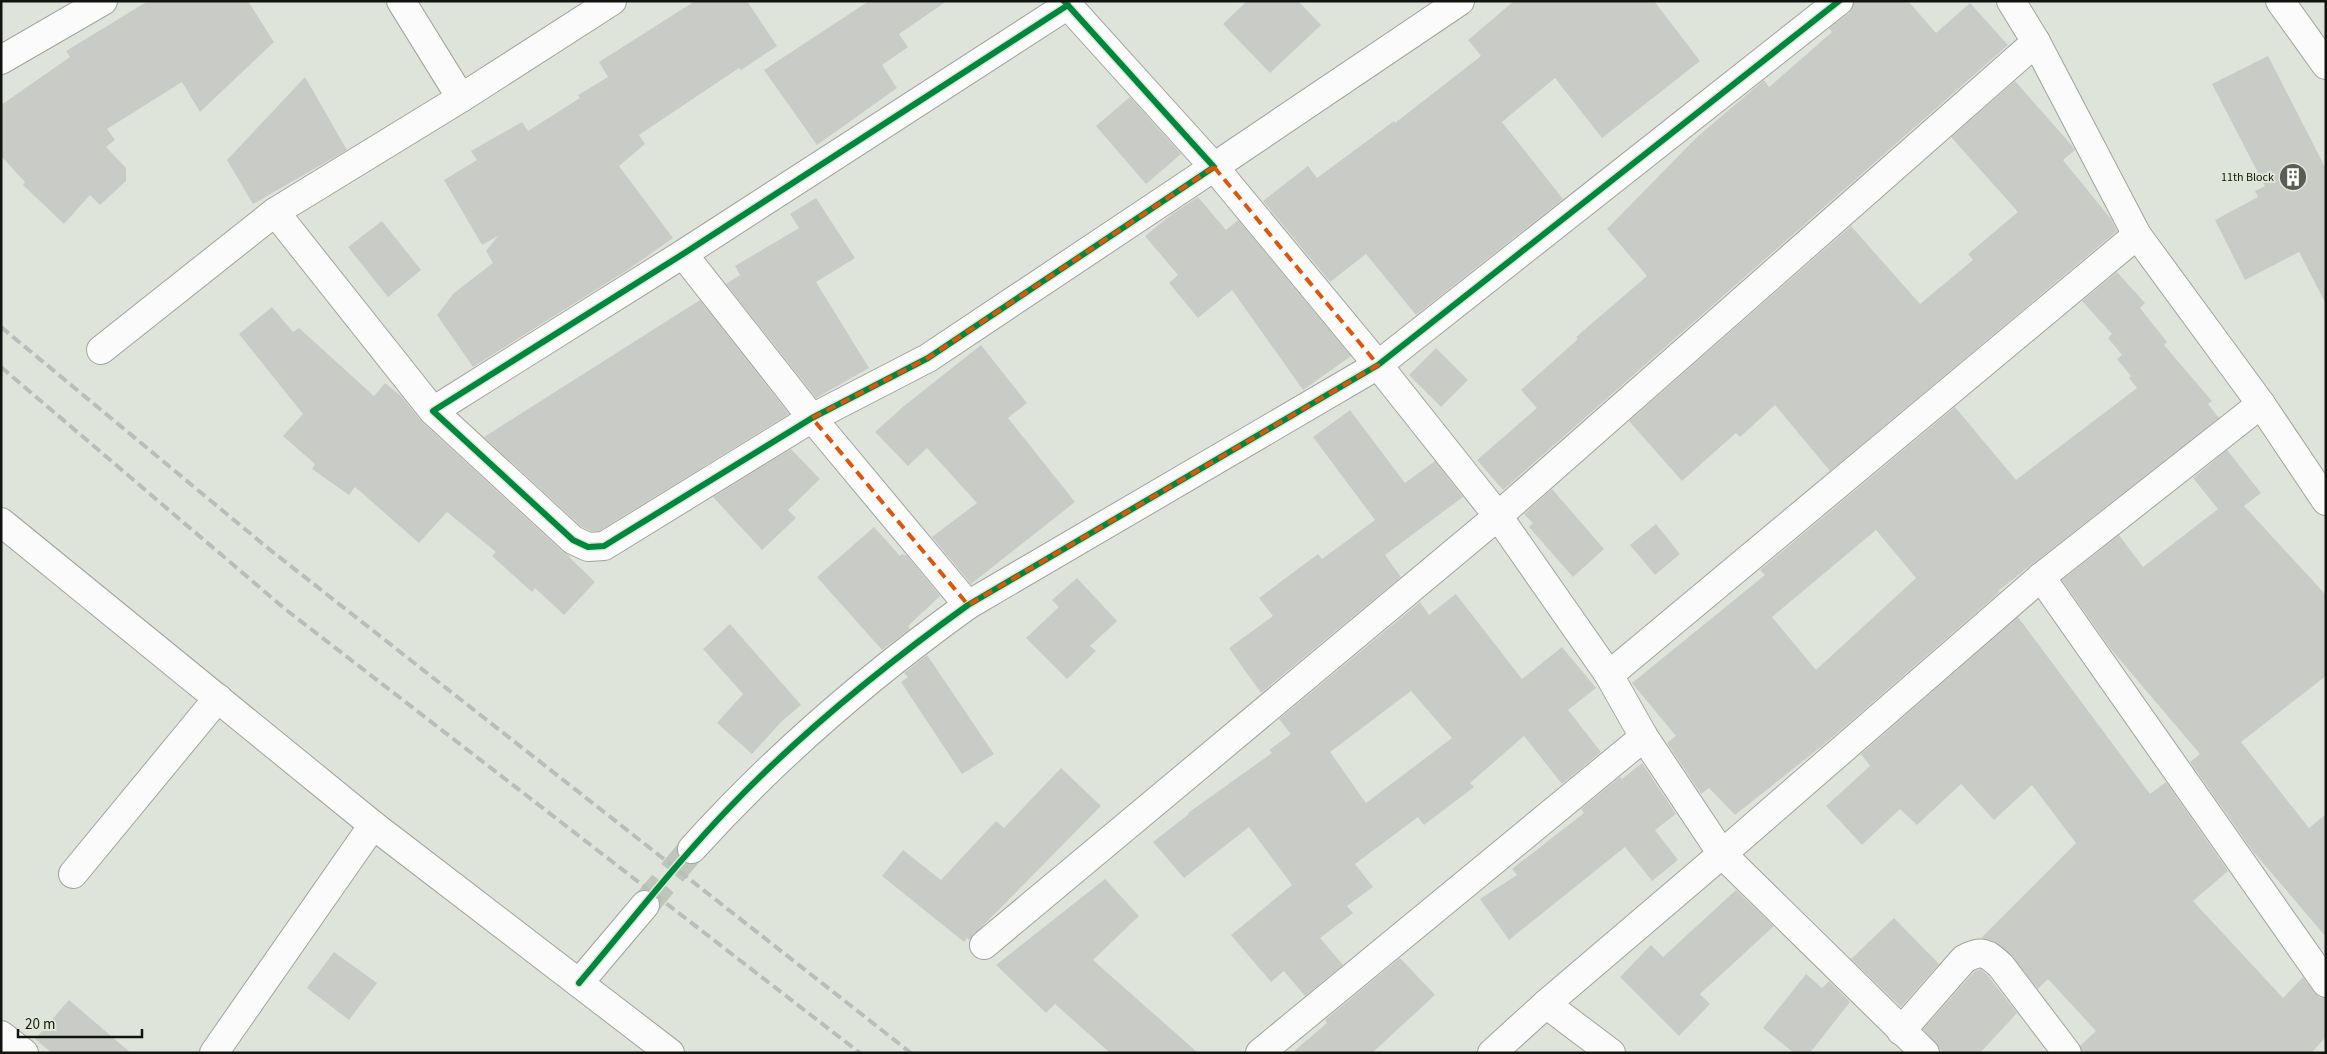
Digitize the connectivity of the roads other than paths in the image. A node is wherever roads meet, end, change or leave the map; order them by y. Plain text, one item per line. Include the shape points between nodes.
1 (103, 1) edge
2 (401, 1) edge
3 (612, 1) edge
4 (1460, 1) edge
5 (1839, 1) edge
6 (2011, 1) edge
7 (2280, 1) edge
8 (1066, 3) edge
9 (2036, 42) junction
10 (1, 60) edge
11 (2326, 65) edge
12 (461, 98) junction
13 (1214, 167) junction
14 (275, 212) junction
15 (2137, 235) junction
16 (683, 254) junction
17 (101, 350) dead end
18 (1378, 365) junction
19 (2261, 404) junction
20 (433, 411) junction
21 (812, 418) junction
22 (2326, 501) edge
23 (1498, 516) junction
24 (1, 522) edge
25 (2041, 577) junction
26 (968, 605) junction
27 (1609, 675) junction
28 (218, 698) junction
29 (1644, 737) junction
30 (373, 825) junction
31 (692, 849) tunnel mouth
32 (1722, 854) junction
33 (73, 874) dead end
34 (645, 906) tunnel mouth
35 (984, 945) dead end
36 (579, 983) junction
37 (2326, 983) edge
38 (1546, 1004) junction
39 (1901, 1031) junction
40 (1, 1035) edge
41 (24, 1053) edge
42 (214, 1053) edge
43 (670, 1053) edge
44 (1260, 1053) edge
45 (1492, 1053) edge
46 (1611, 1053) edge
47 (1925, 1053) edge
48 (2067, 1053) edge

1 - 10 street
2 - 12 street
3 - 12 street
4 - 13 street
5 - 18 street
6 - 9 street
7 - 11 street
8 - 13 street
8 - 16 street
9 - 15 street
9 - 23 street
12 - 14 street
13 - 18 street
13 - 21 street via 928,358
14 - 17 street
14 - 20 street
15 - 19 street
15 - 27 street
16 - 20 street
16 - 21 street
18 - 23 street
18 - 26 street
19 - 22 street
19 - 25 street
20 - 21 street via 573,540 588,547 604,546
21 - 26 street
23 - 27 street
23 - 35 street
24 - 28 street
25 - 32 street
25 - 37 street
26 - 31 street via 924,637 794,745
27 - 29 street
28 - 30 street
28 - 33 street
29 - 32 street
29 - 44 street
30 - 36 street
30 - 42 street
32 - 38 street
32 - 39 street
34 - 36 street
36 - 43 street
38 - 45 street
38 - 46 street
39 - 47 street
39 - 48 street via 1964,959 1976,953 1989,955 2001,966
40 - 41 street

